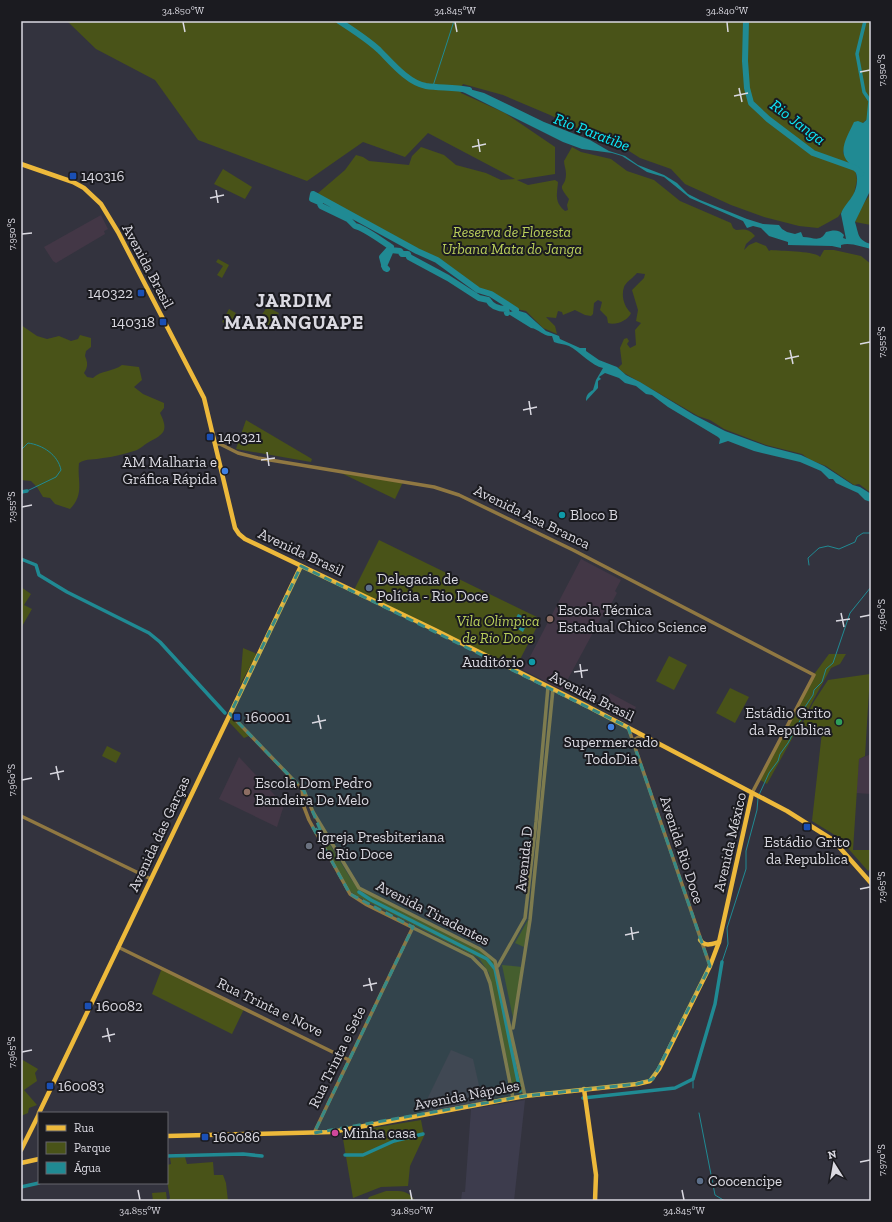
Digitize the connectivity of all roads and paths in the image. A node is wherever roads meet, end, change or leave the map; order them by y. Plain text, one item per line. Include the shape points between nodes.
1 (21, 164) edge
2 (215, 444) junction
3 (301, 566) junction
4 (812, 678) joint
5 (550, 688) junction
6 (230, 714) junction
7 (628, 727) junction
8 (642, 735) junction
9 (632, 741) junction
10 (302, 788) junction
11 (754, 794) junction
12 (303, 799) junction
13 (311, 809) junction
14 (21, 816) edge
15 (320, 822) junction
16 (538, 822) junction
17 (312, 826) junction
18 (865, 876) junction
19 (871, 876) edge
20 (151, 879) junction
21 (871, 883) edge
22 (413, 927) junction
23 (700, 940) junction
24 (719, 942) junction
25 (118, 947) junction
26 (498, 966) junction
27 (710, 966) junction
28 (706, 974) joint
29 (512, 1031) junction
30 (349, 1060) junction
31 (585, 1091) junction
32 (526, 1096) junction
33 (513, 1098) junction
34 (39, 1112) edge
35 (38, 1115) edge
36 (314, 1133) junction
37 (168, 1136) edge
38 (21, 1150) edge
39 (38, 1159) edge
40 (21, 1163) edge
41 (595, 1201) edge

1 - 2 main road, Avenida Brasil via 73,182 93,195 101,204 203,397
2 - 3 main road, Avenida Brasil via 236,531 245,539
2 - 4 street, Avenida Asa Branca via 252,456 434,487 454,493 573,550 814,675
3 - 5 main road, Avenida Brasil via 374,599
3 - 6 main road, Avenida das Garças
4 - 11 street, Avenida México
5 - 7 main road, Avenida Brasil
5 - 16 street, Avenida D
6 - 10 street, Avenida Tiradentes
6 - 20 main road, Avenida das Garças
7 - 8 main road, Avenida Brasil
7 - 9 street, Avenida Rio Doce
8 - 9 street
8 - 11 main road, Avenida Brasil
9 - 23 street, Avenida Rio Doce
10 - 12 street, Avenida Tiradentes
10 - 13 street, Avenida Tiradentes
11 - 18 main road, Avenida Brasil via 833,840
11 - 24 main road, Avenida México
12 - 13 street
12 - 17 street, Avenida Tiradentes via 305,812
13 - 15 street, Avenida Tiradentes
14 - 20 street
15 - 17 street via 318,828
15 - 26 street, Avenida Tiradentes via 361,890 486,953
16 - 26 street, Avenida D via 525,918
16 - 29 street, Avenida D via 530,920
17 - 22 street, Avenida Tiradentes via 350,894
18 - 19 main road
18 - 21 main road, Avenida Brasil
20 - 25 main road, Avenida das Garças
22 - 30 street, Rua Trinta e Sete
22 - 33 street, Avenida Tiradentes via 472,957 485,970 490,983
23 - 24 main road via 707,944
23 - 27 street, Avenida Rio Doce
24 - 27 main road, Avenida México
25 - 30 street, Rua Trinta e Nove
25 - 34 main road, Avenida das Garças
26 - 29 street, Avenida Tiradentes
27 - 28 main road, Avenida México
28 - 31 main road, Avenida Nápoles via 653,1079 646,1083
29 - 32 street, Avenida Tiradentes
30 - 36 street, Rua Trinta e Sete
31 - 32 main road, Avenida Nápoles
31 - 41 main road via 596,1175
32 - 33 main road, Avenida Nápoles
33 - 36 main road, Avenida Nápoles via 339,1131
35 - 38 main road, Avenida das Garças
36 - 37 main road, Avenida Nápoles
39 - 40 main road

